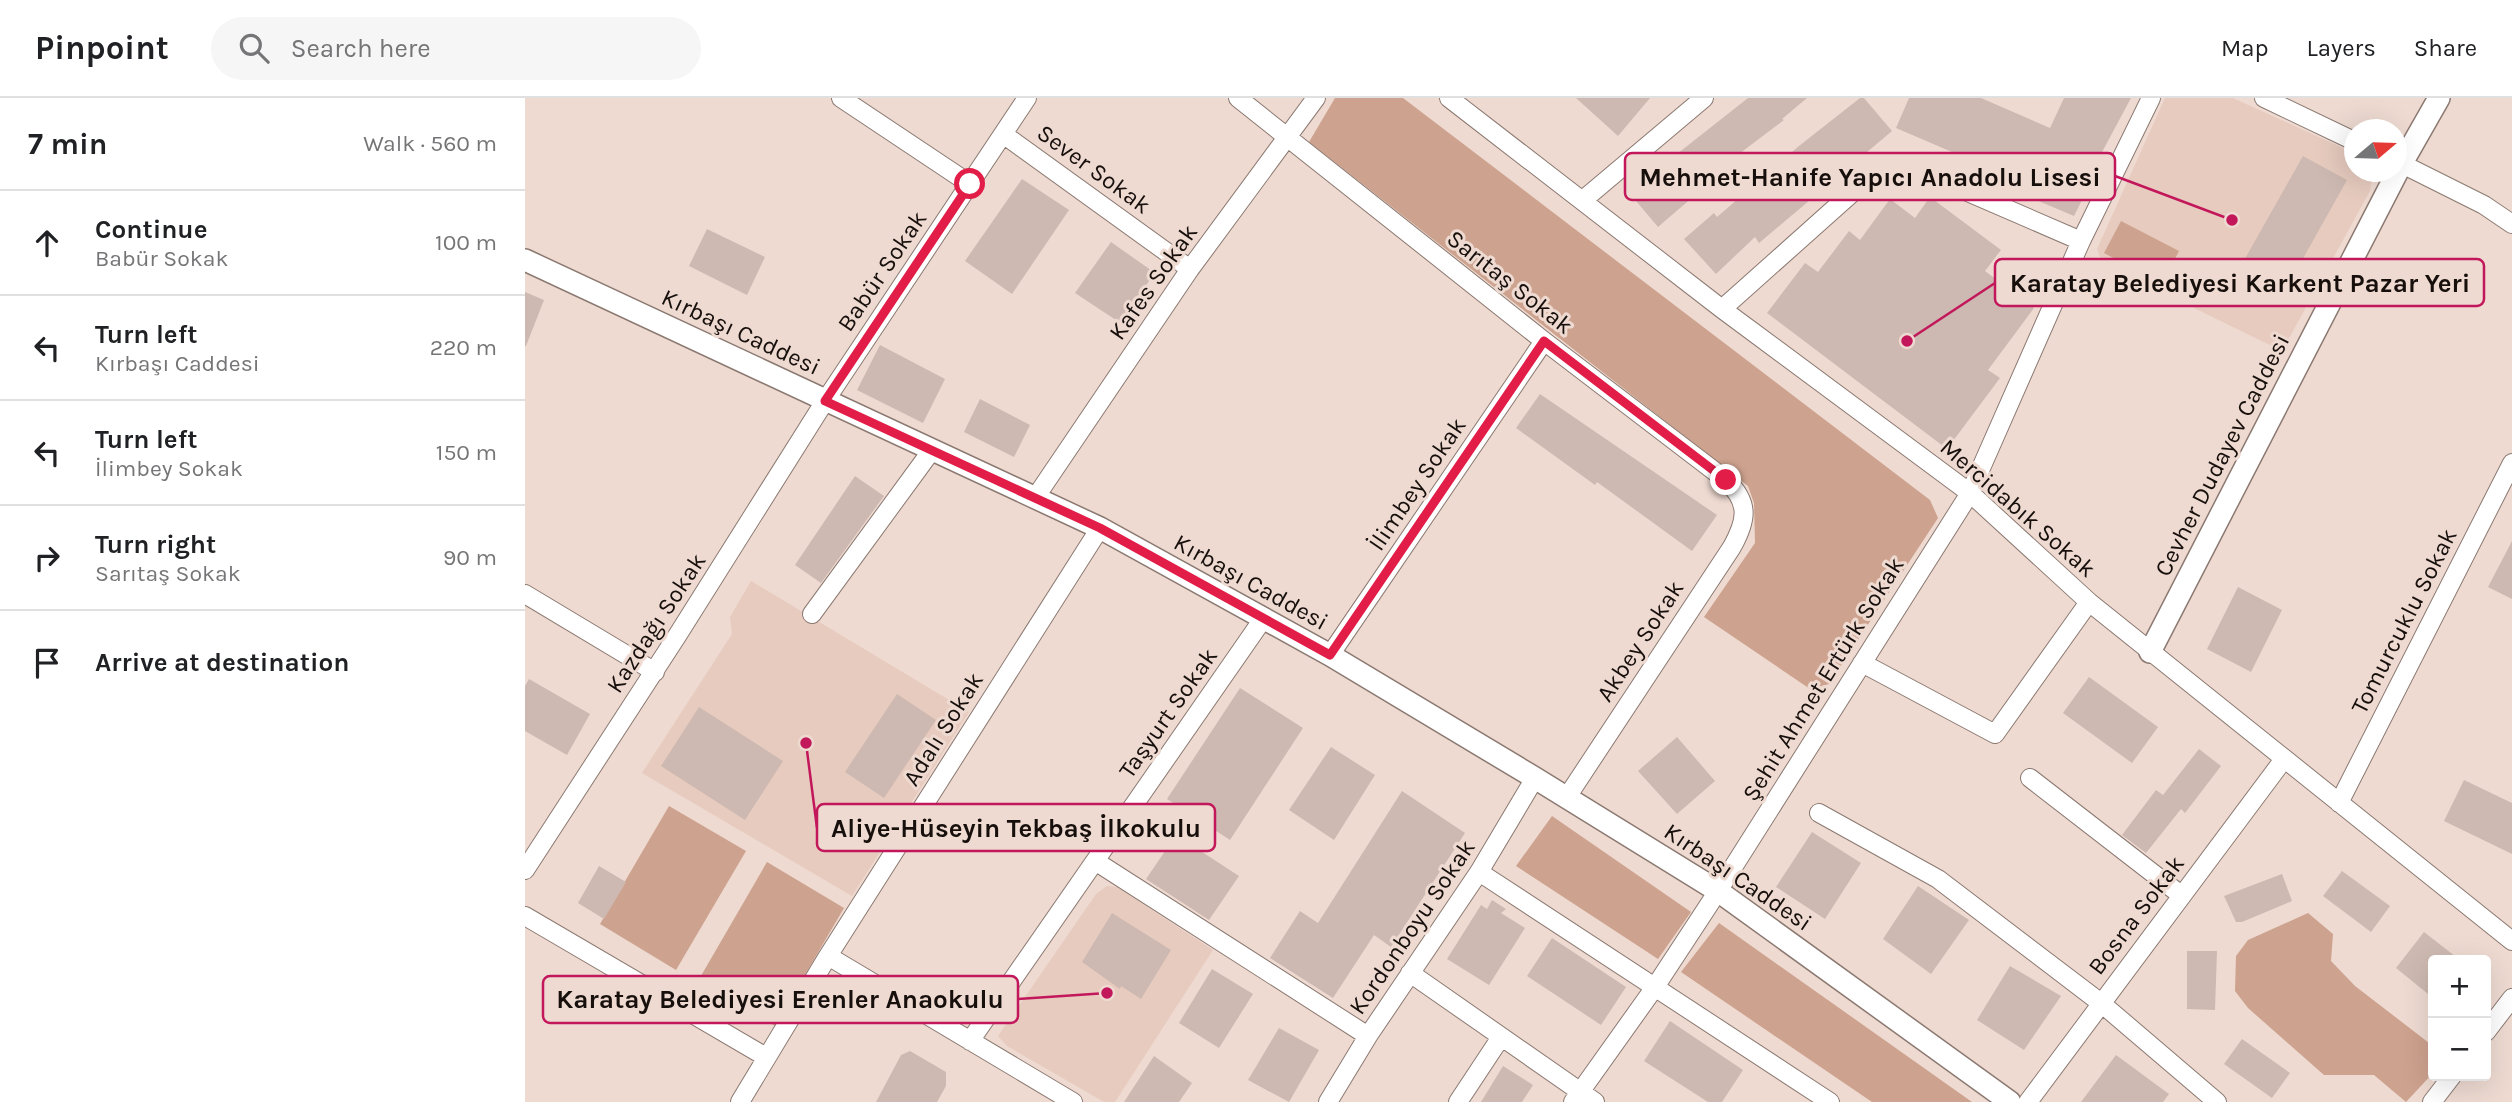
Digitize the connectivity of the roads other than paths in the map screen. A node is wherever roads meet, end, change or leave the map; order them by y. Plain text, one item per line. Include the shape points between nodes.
1 (841, 98) edge
2 (1027, 98) edge
3 (1238, 98) edge
4 (1316, 98) edge
5 (1449, 98) edge
6 (1705, 98) edge
7 (2151, 98) edge
8 (2264, 98) edge
9 (2439, 98) edge
10 (1003, 134) junction
11 (2344, 136) edge
12 (1288, 137) junction
13 (2407, 149) edge
14 (2407, 166) edge
15 (2389, 182) edge
16 (970, 184) junction
17 (1583, 200) junction
18 (2512, 224) edge
19 (2081, 242) junction
20 (525, 260) edge
21 (1191, 269) junction
22 (1722, 309) junction
23 (1544, 341) junction
24 (825, 401) junction
25 (932, 450) junction
26 (2512, 463) edge
27 (1970, 493) junction
28 (1035, 498) junction
29 (1743, 508) joint
30 (1100, 528) junction
31 (525, 594) edge
32 (2089, 602) junction
33 (812, 614) dead end
34 (1263, 619) junction
35 (2150, 652) junction
36 (1330, 655) junction
37 (1862, 663) junction
38 (655, 672) junction
39 (2284, 760) junction
40 (1535, 778) junction
41 (2030, 778) dead end
42 (1567, 797) junction
43 (2339, 803) junction
44 (1819, 813) dead end
45 (1095, 861) junction
46 (525, 870) edge
47 (1479, 872) junction
48 (1718, 891) junction
49 (2181, 895) junction
50 (525, 916) edge
51 (2509, 931) edge
52 (828, 956) junction
53 (1410, 973) junction
54 (1655, 987) junction
55 (2512, 998) edge
56 (2101, 1003) junction
57 (2491, 1025) edge
58 (1368, 1036) junction
59 (1501, 1037) junction
60 (970, 1041) junction
61 (766, 1056) junction
62 (2448, 1081) edge
63 (1583, 1099) edge
64 (740, 1102) edge
65 (1073, 1102) edge
66 (1328, 1102) edge
67 (1458, 1102) edge
68 (1830, 1102) edge
69 (2010, 1102) edge
70 (2028, 1102) edge
71 (2217, 1102) edge
72 (2432, 1102) edge

1 - 16 street
2 - 10 street, Babür Sokak
3 - 12 street, Sarıtaş Sokak
4 - 12 street, Kafes Sokak
5 - 17 street, Mercidabık Sokak
6 - 17 street
7 - 19 street, Şehit Ahmet Ertürk Sokak
8 - 11 street
9 - 13 street, Cevher Dudayev Caddesi
10 - 16 street, Babür Sokak
10 - 21 street, Sever Sokak
12 - 21 street, Kafes Sokak
12 - 23 street, Sarıtaş Sokak
14 - 18 street
15 - 35 street, Cevher Dudayev Caddesi
16 - 24 street, Babür Sokak
17 - 22 street, Mercidabık Sokak
19 - 22 street via 1910,167 1862,184
19 - 27 street, Şehit Ahmet Ertürk Sokak
20 - 24 street, Kırbaşı Caddesi
21 - 28 street, Kafes Sokak
22 - 27 street, Mercidabık Sokak
23 - 29 street, Sarıtaş Sokak via 1726,480 1739,492
23 - 36 street, İlimbey Sokak
24 - 25 street, Kırbaşı Caddesi
24 - 38 street, Kazdağı Sokak
25 - 28 street, Kırbaşı Caddesi
25 - 33 street
26 - 43 street, Tomurcuklu Sokak
27 - 32 street, Mercidabık Sokak
27 - 37 street, Şehit Ahmet Ertürk Sokak
28 - 30 street, Kırbaşı Caddesi
29 - 42 street, Akbey Sokak via 1741,530 1732,547
30 - 34 street, Kırbaşı Caddesi
30 - 52 street, Adalı Sokak
31 - 38 street
32 - 35 street, Mercidabık Sokak
32 - 37 street via 1995,734
34 - 36 street, Kırbaşı Caddesi
34 - 45 street, Taşyurt Sokak
35 - 39 street, Mercidabık Sokak
36 - 40 street, Kırbaşı Caddesi
37 - 48 street, Şehit Ahmet Ertürk Sokak
38 - 46 street, Kazdağı Sokak
39 - 43 street, Mercidabık Sokak
39 - 49 street, Bosna Sokak
40 - 42 street, Kırbaşı Caddesi
40 - 47 street, Kordonboyu Sokak
41 - 49 street
42 - 48 street, Kırbaşı Caddesi
43 - 51 street, Mercidabık Sokak
44 - 56 street via 1938,879
45 - 58 street
45 - 60 street, Taşyurt Sokak
47 - 53 street, Kordonboyu Sokak
47 - 54 street
48 - 54 street, Şehit Ahmet Ertürk Sokak
48 - 69 street, Kırbaşı Caddesi
49 - 56 street, Bosna Sokak
50 - 61 street
52 - 60 street
52 - 61 street, Adalı Sokak
53 - 58 street, Kordonboyu Sokak
53 - 59 street
54 - 63 street, Şehit Ahmet Ertürk Sokak
54 - 68 street
55 - 57 street
56 - 70 street, Bosna Sokak
56 - 71 street
58 - 66 street, Kordonboyu Sokak
59 - 63 street
59 - 67 street
60 - 65 street
61 - 64 street, Adalı Sokak
62 - 72 street

